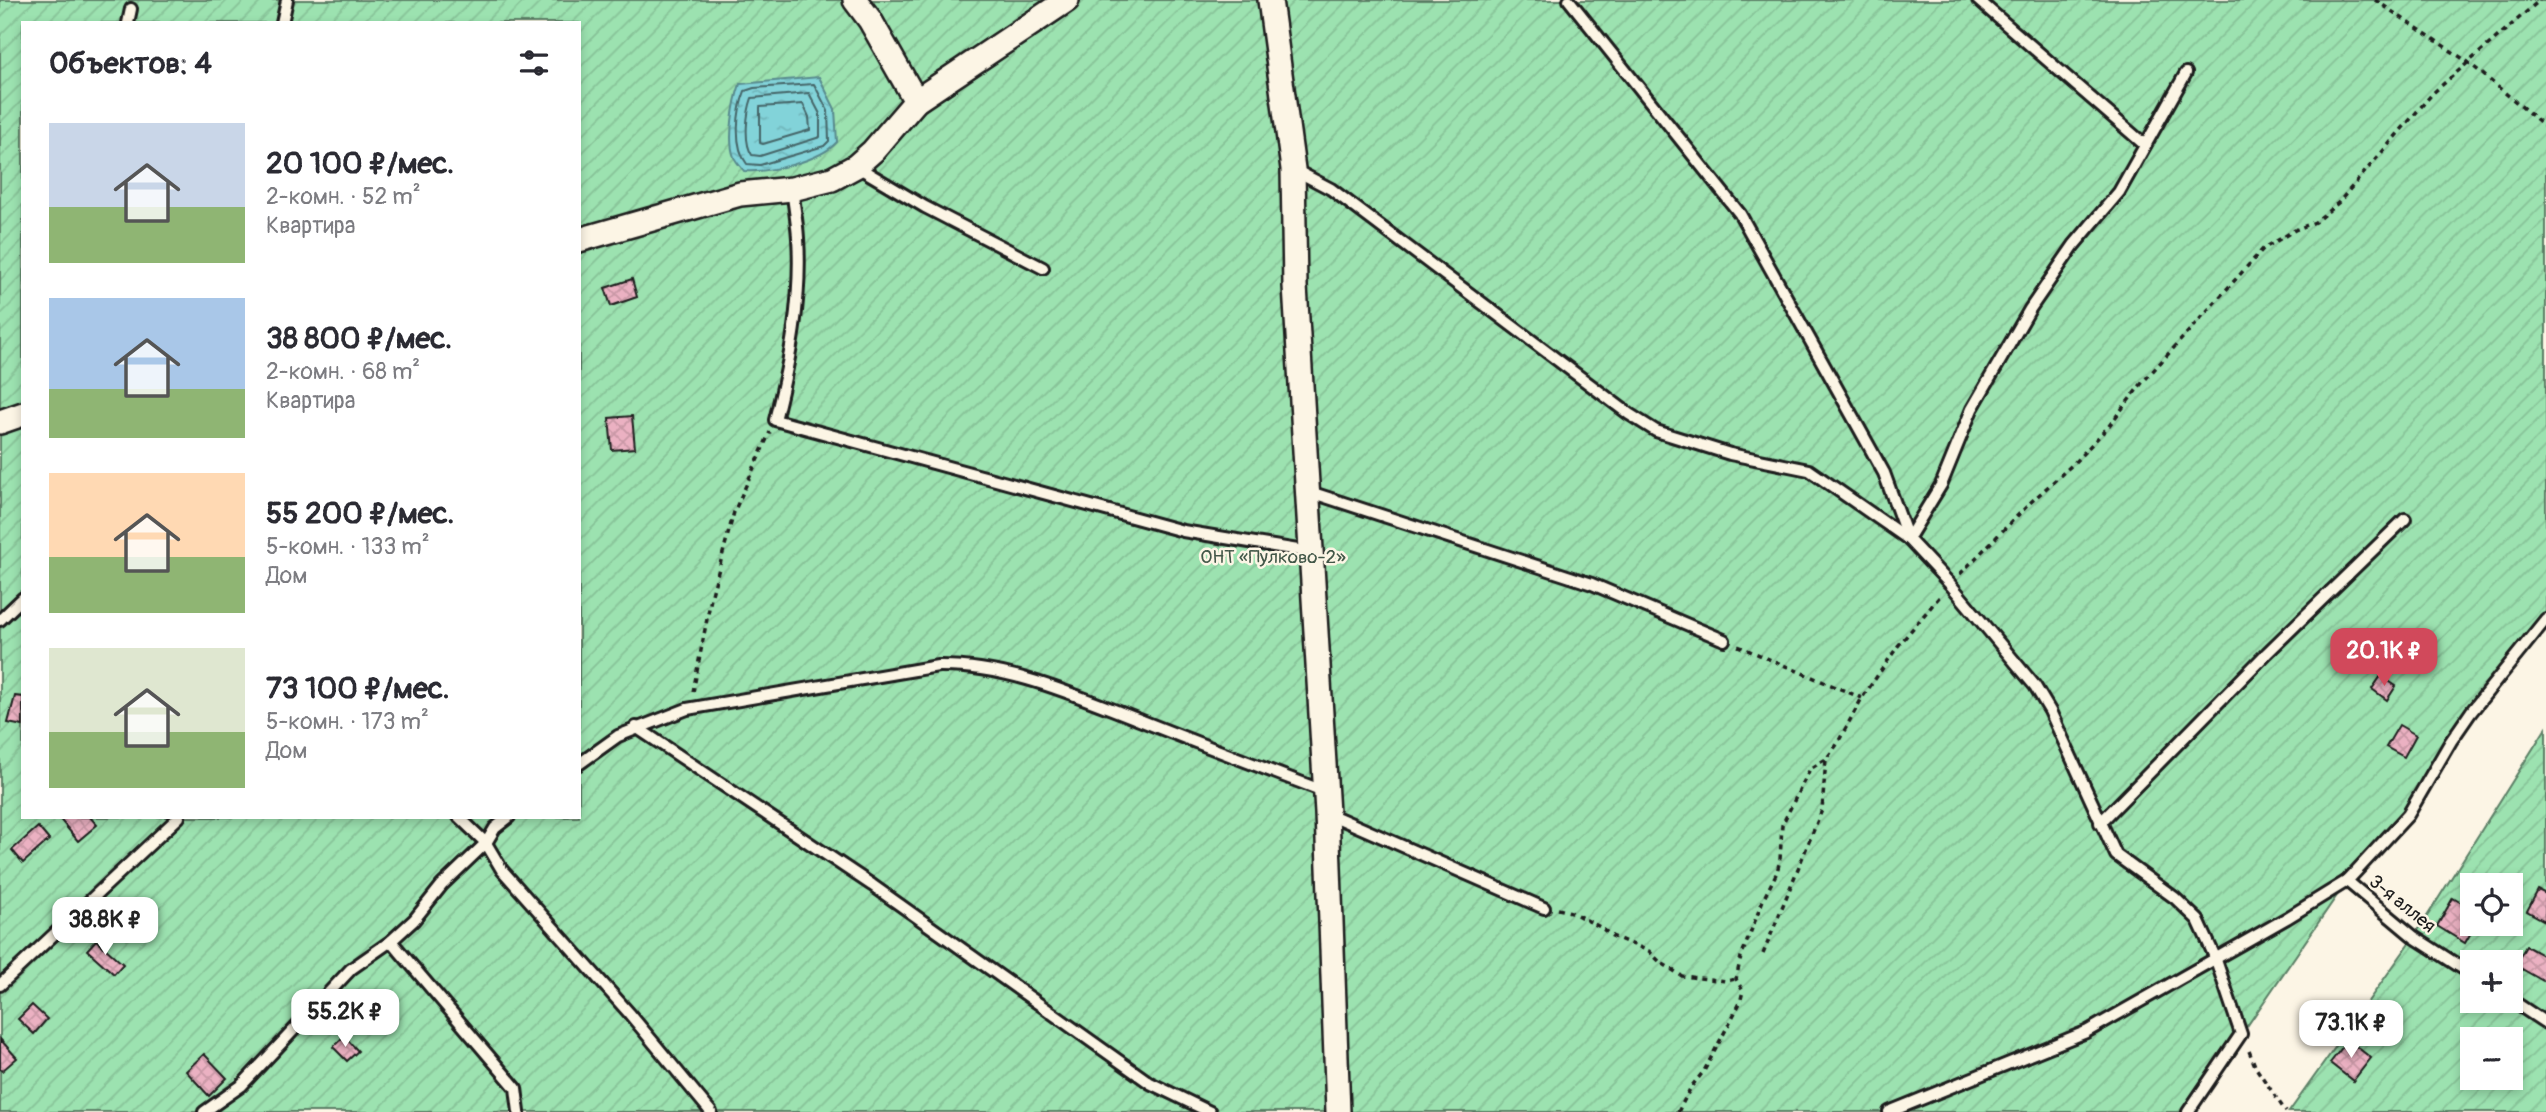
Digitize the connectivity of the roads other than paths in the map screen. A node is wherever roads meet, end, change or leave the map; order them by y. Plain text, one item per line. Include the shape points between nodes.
1 (287, 0) edge
2 (855, 0) edge
3 (1067, 0) edge
4 (1270, 0) edge
5 (1569, 0) edge
6 (1978, 0) edge
7 (131, 9) dead end
8 (128, 21) edge
9 (282, 21) edge
10 (2186, 73) dead end
11 (916, 101) junction
12 (2145, 145) junction
13 (856, 166) junction
14 (1293, 169) junction
15 (792, 189) junction
16 (581, 239) edge
17 (1043, 268) dead end
18 (21, 415) edge
19 (0, 422) edge
20 (1307, 491) junction
21 (2405, 519) dead end
22 (1908, 538) junction
23 (1310, 552) junction
24 (21, 600) edge
25 (2546, 619) edge
26 (0, 620) edge
27 (1724, 640) road end
28 (636, 727) junction
29 (581, 763) edge
30 (1327, 803) junction
31 (177, 819) edge
32 (461, 819) edge
33 (506, 819) edge
34 (2100, 822) junction
35 (486, 843) junction
36 (2347, 881) junction
37 (1544, 908) road end
38 (391, 941) junction
39 (2215, 957) junction
40 (2460, 967) edge
41 (0, 985) edge
42 (2523, 1008) edge
43 (2546, 1023) edge
44 (204, 1112) edge
45 (519, 1112) edge
46 (711, 1112) edge
47 (1210, 1112) edge
48 (1338, 1112) edge
49 (1889, 1112) edge
50 (2188, 1112) edge

1 - 9 lane
2 - 11 street
3 - 11 street
4 - 14 street
5 - 22 lane via 1740,214 1884,473
6 - 12 lane
7 - 8 lane
10 - 12 lane
11 - 13 street
12 - 22 lane via 2119,192 2074,245 2030,309 1972,409 1941,485
13 - 15 street via 832,179
13 - 17 lane
14 - 20 street
14 - 22 lane via 1331,189 1656,431 1730,454 1808,470
15 - 16 street via 740,194
15 - 23 lane via 798,288 789,367 775,420 1183,531
18 - 19 street
20 - 23 street
20 - 27 lane via 1592,584
21 - 34 lane
22 - 34 lane via 2035,686
23 - 30 street
24 - 26 lane
25 - 36 lane via 2471,712 2408,814
28 - 29 lane
28 - 30 lane via 687,709 937,666 981,667 1044,683
28 - 47 lane via 872,885 1150,1083
30 - 37 lane
30 - 48 street
31 - 41 lane
32 - 35 lane
33 - 35 lane
34 - 39 lane via 2116,855 2198,920
35 - 38 lane
35 - 46 lane via 502,870
36 - 39 lane
36 - 40 lane, 3-я аллея via 2414,937
38 - 44 lane via 351,969 240,1086
38 - 45 lane via 516,1088
39 - 49 lane via 2086,1032
39 - 50 lane via 2241,1034
42 - 43 lane

